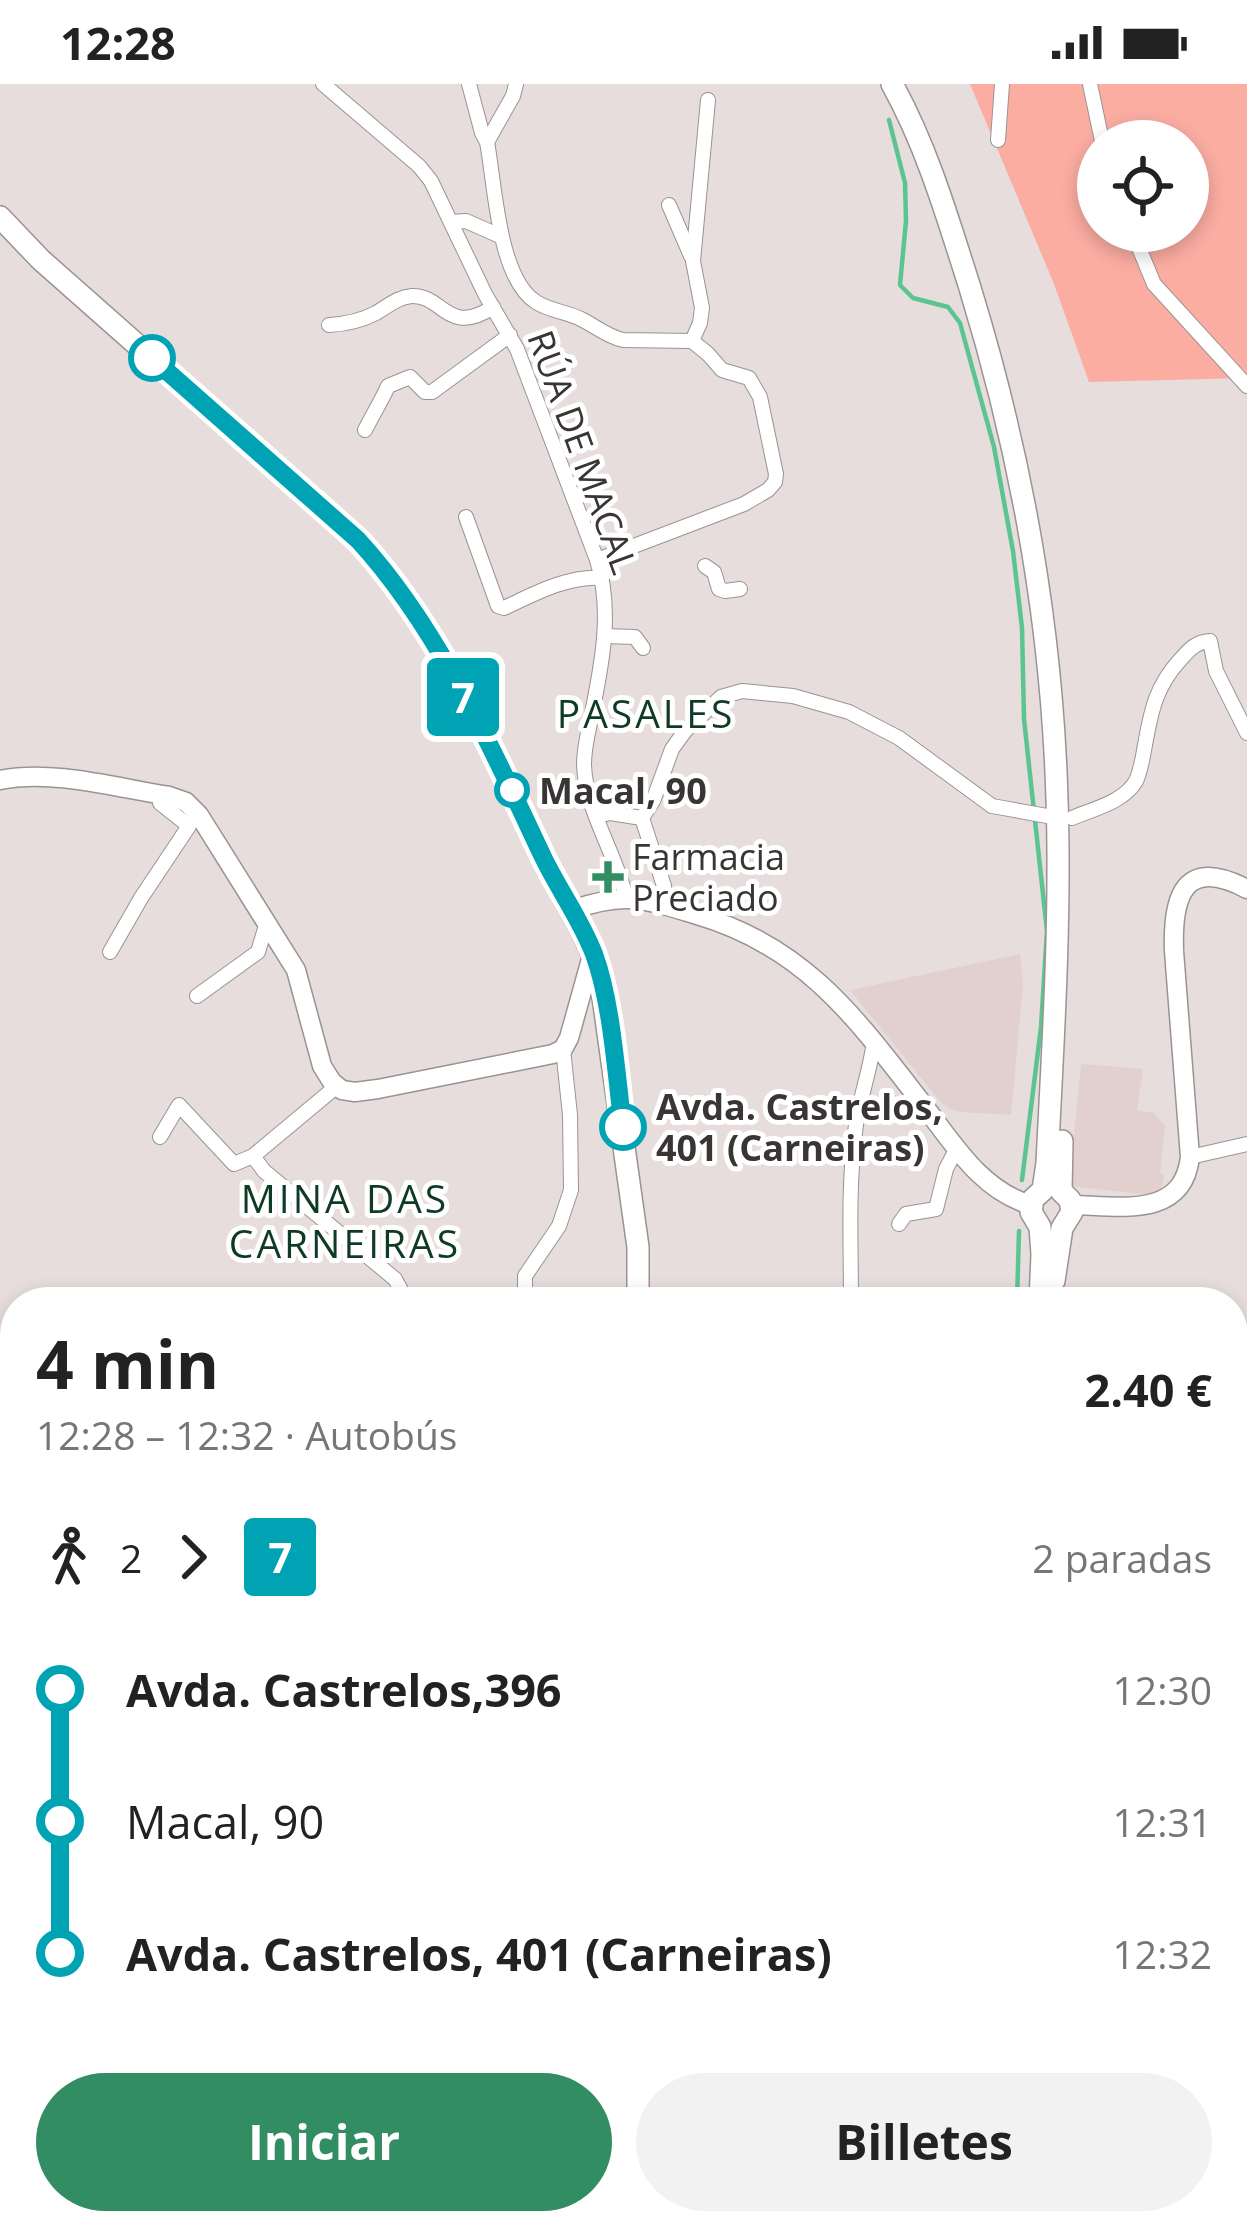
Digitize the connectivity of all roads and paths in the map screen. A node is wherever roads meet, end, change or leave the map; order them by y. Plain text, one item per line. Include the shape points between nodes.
1 (323, 84) edge
2 (469, 84) edge
3 (516, 84) edge
4 (892, 84) edge
5 (907, 84) edge
6 (1002, 84) edge
7 (1090, 84) edge
8 (707, 100) dead end
9 (1098, 120) edge
10 (998, 140) dead end
11 (487, 142) junction
12 (669, 205) dead end
13 (0, 217) edge
14 (451, 222) junction
15 (500, 236) junction
16 (1141, 252) edge
17 (693, 261) junction
18 (493, 307) junction
19 (329, 325) dead end
20 (510, 334) junction
21 (692, 341) junction
22 (1247, 386) edge
23 (365, 430) dead end
24 (466, 517) dead end
25 (597, 560) junction
26 (705, 566) dead end
27 (602, 578) junction
28 (740, 589) dead end
29 (605, 636) junction
30 (643, 648) dead end
31 (1247, 733) edge
32 (0, 780) edge
33 (159, 795) junction
34 (597, 816) junction
35 (1058, 817) junction
36 (642, 818) junction
37 (1247, 889) edge
38 (626, 898) junction
39 (660, 904) junction
40 (572, 910) junction
41 (267, 922) junction
42 (110, 952) dead end
43 (593, 952) junction
44 (197, 996) dead end
45 (874, 1042) junction
46 (562, 1049) junction
47 (337, 1086) junction
48 (160, 1136) dead end
49 (1247, 1144) edge
50 (957, 1148) junction
51 (253, 1156) junction
52 (1190, 1156) junction
53 (1051, 1208) junction
54 (899, 1224) dead end
55 (398, 1287) edge
56 (525, 1287) edge
57 (639, 1287) edge
58 (851, 1287) edge
59 (1041, 1287) edge
60 (1054, 1287) edge

1 - 14 street, RÚA DE MACAL via 418,166
2 - 11 street
3 - 11 street
4 - 35 main road via 954,237 1016,464 1048,664
5 - 35 main road via 967,233 1026,442 1059,630
6 - 10 street
7 - 9 street
8 - 17 street
11 - 15 street
12 - 17 street
13 - 40 main road via 385,569 481,730
14 - 15 street
14 - 18 street, RÚA DE MACAL
15 - 21 street via 520,284 539,304 615,339
16 - 22 street via 1154,284
17 - 21 street via 702,308
18 - 19 street via 457,317 428,299 405,297 358,321
18 - 20 street, RÚA DE MACAL
20 - 23 street via 432,392 410,377 388,386
20 - 25 street, RÚA DE MACAL
21 - 25 street via 722,370 749,378 760,397 775,482 744,504
24 - 27 street via 498,606
25 - 27 street, RÚA DE MACAL
26 - 28 street via 719,589
27 - 29 street, RÚA DE MACAL
29 - 30 street via 634,637
29 - 34 street, RÚA DE MACAL via 584,766
31 - 35 street via 1210,641 1201,641 1158,689 1128,791
32 - 33 street via 44,776
33 - 41 street via 200,815
33 - 42 street via 188,826
34 - 36 street
34 - 38 street, RÚA DE MACAL
35 - 36 street via 992,806 899,737 849,712 742,691 721,697 685,731
35 - 53 main road via 1071,976
36 - 39 street via 664,886
37 - 52 street via 1204,876 1178,902 1174,968
38 - 39 street
38 - 40 street
39 - 45 street via 768,943
40 - 43 main road
41 - 44 street via 257,952
41 - 47 street via 299,976 322,1066
43 - 46 street
43 - 57 main road via 620,1100
45 - 50 street
45 - 58 street via 855,1128
46 - 47 street via 378,1089
46 - 56 street via 571,1190
47 - 51 street
48 - 51 street via 179,1106 234,1164
49 - 52 street
50 - 53 street via 991,1184
50 - 54 street via 936,1209 905,1214
51 - 55 street
52 - 53 street via 1180,1189 1161,1201
53 - 59 main road
53 - 60 main road

